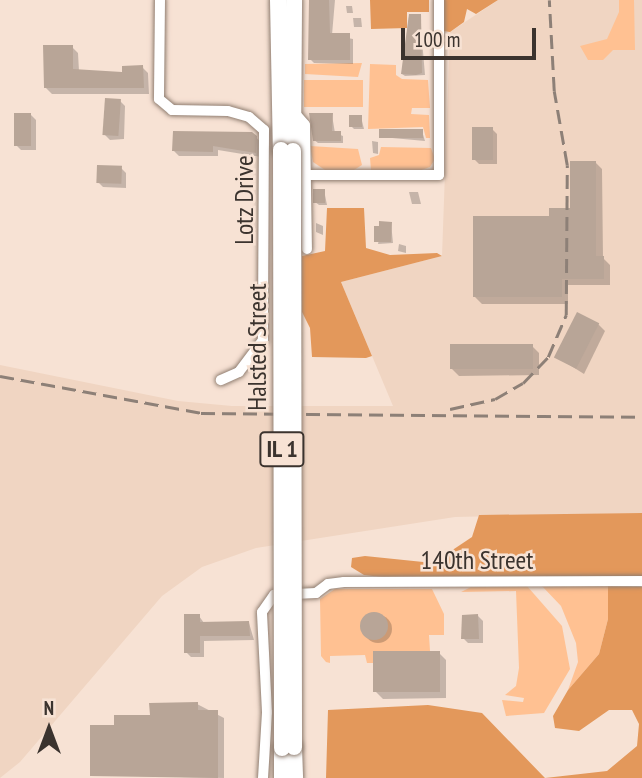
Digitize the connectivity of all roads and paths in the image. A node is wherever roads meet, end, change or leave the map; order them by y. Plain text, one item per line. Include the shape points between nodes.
1 (160, 0) edge
2 (278, 0) edge
3 (294, 0) edge
4 (439, 0) edge
5 (293, 110) junction
6 (287, 150) junction
7 (306, 175) junction
8 (307, 249) dead end
9 (222, 380) dead end
10 (642, 581) edge
11 (288, 748) junction
12 (263, 778) edge
13 (282, 778) edge
14 (295, 778) edge

1 - 9 street, Lotz Drive via 159,99 172,110 228,111 249,117 264,130 263,340 239,372
2 - 6 main road, Halsted Street / IL 1
3 - 5 main road, Halsted Street / IL 1
4 - 7 street via 439,175
5 - 6 main road, Halsted Street / IL 1
5 - 7 street, Halsted Street via 305,125
6 - 11 main road, Halsted Street / IL 1, bridge
7 - 8 street, Halsted Street
10 - 12 street, 140th Street via 344,582 328,584 316,593 274,595 264,605 267,712
11 - 13 main road, Halsted Street / IL 1
11 - 14 main road, Halsted Street / IL 1

